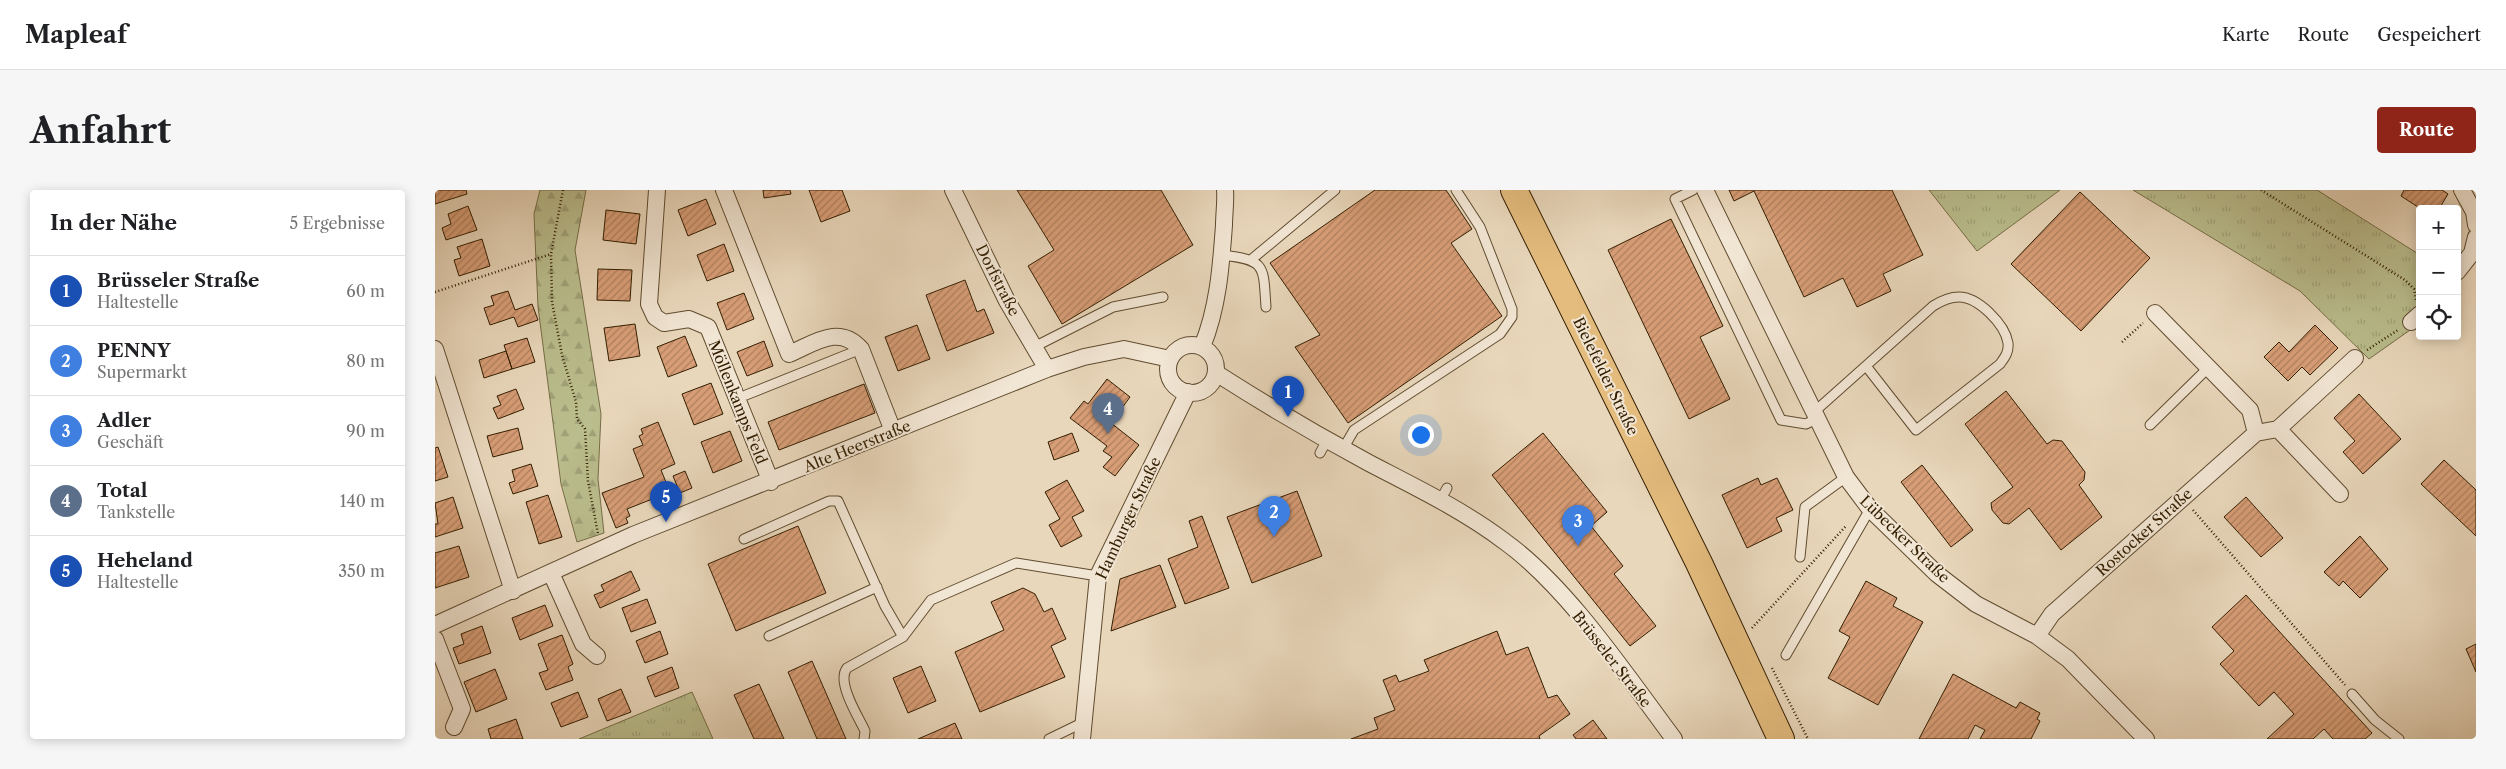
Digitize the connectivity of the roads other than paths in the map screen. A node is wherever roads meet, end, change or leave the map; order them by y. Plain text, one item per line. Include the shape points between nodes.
1 (657, 190) edge
2 (724, 190) edge
3 (953, 190) edge
4 (1225, 190) edge
5 (1335, 190) edge
6 (1457, 190) edge
7 (1514, 190) edge
8 (1693, 190) edge
9 (1705, 190) edge
10 (2462, 190) edge
11 (2476, 225) edge
12 (2476, 237) edge
13 (1222, 255) junction
14 (1252, 259) junction
15 (2461, 267) edge
16 (1163, 296) dead end
17 (1266, 307) dead end
18 (2155, 313) road end
19 (1034, 347) junction
20 (1202, 347) junction
21 (435, 349) edge
22 (861, 349) junction
23 (2355, 358) road end
24 (1170, 359) junction
25 (1866, 366) junction
26 (2208, 368) junction
27 (1047, 369) junction
28 (1213, 379) junction
29 (1188, 392) junction
30 (746, 395) dead end
31 (1815, 416) junction
32 (2150, 425) dead end
33 (2278, 429) junction
34 (893, 430) junction
35 (2256, 433) junction
36 (1343, 449) junction
37 (1846, 477) junction
38 (771, 482) junction
39 (2340, 494) dead end
40 (1869, 509) junction
41 (744, 538) dead end
42 (1800, 556) dead end
43 (1699, 563) junction
44 (551, 573) junction
45 (1097, 576) junction
46 (877, 587) junction
47 (513, 591) junction
48 (435, 625) edge
49 (769, 636) dead end
50 (2037, 636) junction
51 (903, 637) junction
52 (435, 639) edge
53 (1786, 655) dead end
54 (597, 656) dead end
55 (2352, 694) road end
56 (1084, 722) junction
57 (454, 727) dead end
58 (864, 739) edge
59 (1049, 739) edge
60 (1082, 739) edge
61 (1674, 739) edge
62 (1781, 739) edge
63 (1797, 739) edge
64 (2146, 739) edge
65 (2399, 739) edge

1 - 38 street, Möllenkamps Feld via 649,304 655,317 663,323 689,319 708,327
2 - 22 street via 789,354 835,335 851,338
3 - 19 street, Dorfstraße via 1007,301
4 - 13 street
5 - 14 lane
6 - 36 lane via 1480,227 1513,309 1512,317 1500,334 1354,430
7 - 43 main road, Bielefelder Straße
8 - 31 lane via 1675,199 1781,420 1807,424
9 - 31 street, Lübecker Straße
10 - 11 street via 2474,212
12 - 15 street via 2472,252
13 - 14 lane
13 - 20 street via 1212,322
14 - 17 lane via 1264,274
16 - 19 lane via 1113,307
18 - 26 street
19 - 27 street, Dorfstraße
20 - 24 street via 1187,346
20 - 28 street via 1213,358
21 - 47 street
22 - 30 lane
22 - 34 street
23 - 33 street
24 - 27 street, Alte Heerstraße via 1124,349
24 - 29 street via 1171,380 1175,386
25 - 25 lane via 1945,299 1973,300 1986,308 2008,343 2007,354 2000,364 1916,430
25 - 31 lane
26 - 32 lane
26 - 35 street via 2250,410
27 - 34 street, Alte Heerstraße
28 - 29 street via 1204,390
28 - 36 street, Brüsseler Straße via 1269,406 1324,447
29 - 45 street, Hamburger Straße
31 - 37 street, Lübecker Straße
33 - 35 street
33 - 39 street
34 - 38 street, Alte Heerstraße
35 - 50 street, Rostocker Straße via 2052,614
36 - 61 street, Brüsseler Straße via 1444,494 1505,541 1549,581
37 - 40 street, Lübecker Straße
37 - 42 lane via 1805,507
38 - 44 street, Alte Heerstraße
40 - 50 street, Lübecker Straße via 1937,574 1977,604
40 - 53 lane
41 - 46 lane via 829,501 838,501
43 - 62 main road, Bielefelder Straße
43 - 63 main road, Bielefelder Straße
44 - 47 street, Alte Heerstraße
44 - 54 street via 583,644
45 - 51 lane via 1015,563 931,600
45 - 56 street, Hamburger Straße
46 - 49 lane
46 - 51 lane
47 - 48 street, Alte Heerstraße
50 - 64 street, Lübecker Straße via 2083,672
51 - 58 lane via 843,673 843,684 865,731
52 - 57 street via 462,709
55 - 65 lane via 2375,720
56 - 59 lane
56 - 60 street, Hamburger Straße

